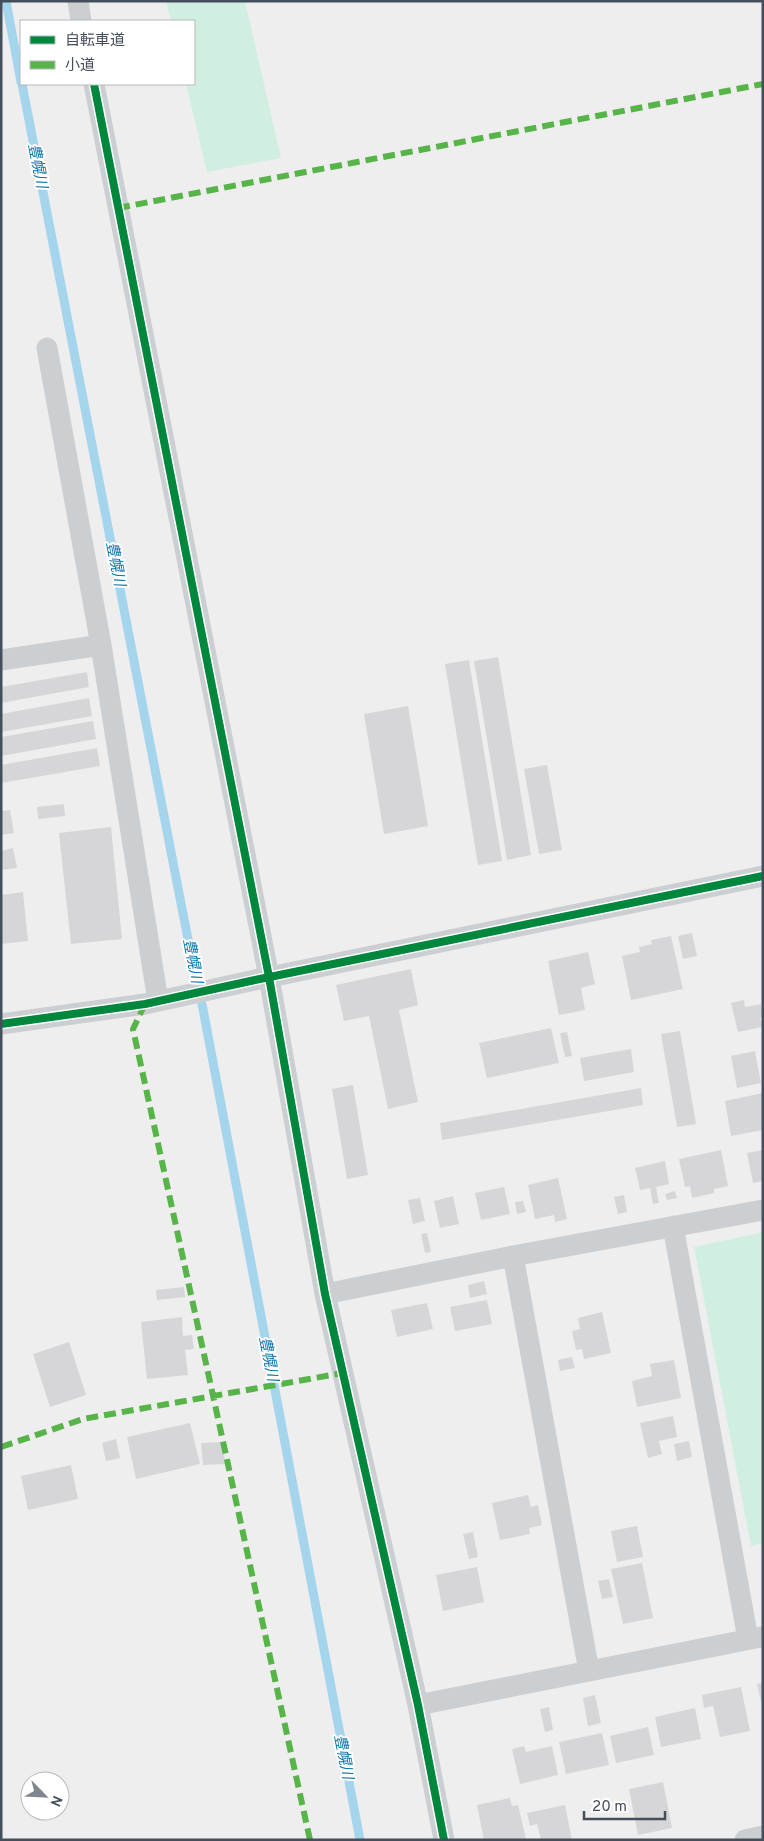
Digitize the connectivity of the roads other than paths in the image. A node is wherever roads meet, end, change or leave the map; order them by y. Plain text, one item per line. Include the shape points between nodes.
1 (78, 1) edge
2 (82, 20) edge
3 (94, 85) edge
4 (47, 348) dead end
5 (101, 645) junction
6 (1, 660) edge
7 (763, 876) edge
8 (262, 979) junction
9 (158, 1001) junction
10 (1, 1024) edge
11 (763, 1210) edge
12 (672, 1226) junction
13 (513, 1256) junction
14 (325, 1294) junction
15 (756, 1638) edge
16 (589, 1671) junction
17 (418, 1705) junction
18 (763, 1836) edge
19 (444, 1840) edge
20 (745, 1840) edge

1 - 2 street
3 - 8 street
4 - 5 street
5 - 6 street
5 - 9 street
7 - 8 street
8 - 9 street
8 - 14 street
9 - 10 street
11 - 12 street
12 - 13 street
12 - 15 street
13 - 14 street
13 - 16 street
14 - 17 street
15 - 16 street
16 - 17 street
17 - 19 street
18 - 20 street

